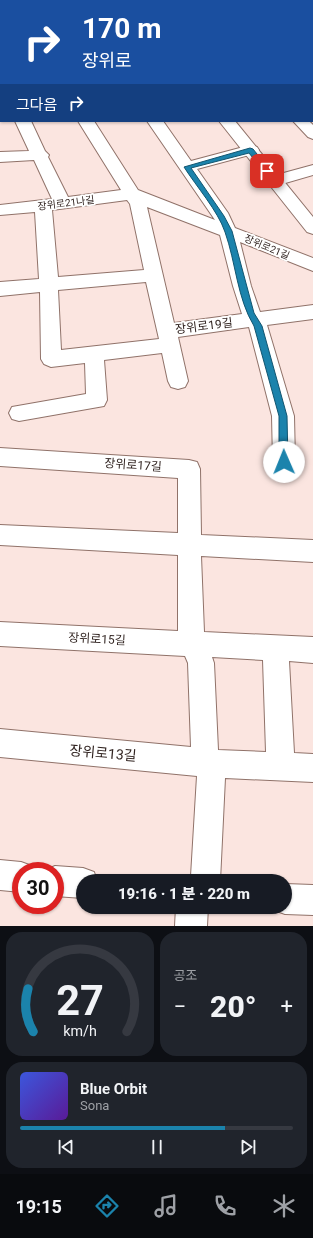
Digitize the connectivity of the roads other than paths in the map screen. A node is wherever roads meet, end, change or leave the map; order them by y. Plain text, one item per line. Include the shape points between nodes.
1 (24, 122) edge
2 (87, 122) edge
3 (156, 122) edge
4 (228, 122) edge
5 (302, 122) edge
6 (313, 134) edge
7 (250, 150) junction
8 (41, 155) junction
9 (0, 157) edge
10 (187, 167) junction
11 (313, 170) edge
12 (275, 181) junction
13 (132, 194) junction
14 (62, 203) junction
15 (42, 206) junction
16 (0, 210) edge
17 (313, 228) edge
18 (229, 231) junction
19 (313, 266) edge
20 (154, 275) junction
21 (49, 285) junction
22 (0, 289) edge
23 (313, 312) edge
24 (254, 320) junction
25 (168, 338) junction
26 (94, 354) junction
27 (178, 381) dead end
28 (19, 413) dead end
29 (0, 457) edge
30 (284, 462) dead end
31 (0, 534) edge
32 (190, 545) junction
33 (313, 551) edge
34 (0, 634) edge
35 (194, 644) junction
36 (275, 648) junction
37 (313, 650) edge
38 (0, 743) edge
39 (205, 762) junction
40 (281, 767) junction
41 (313, 768) edge
42 (206, 874) edge
43 (0, 875) edge
44 (12, 876) edge
45 (64, 881) edge
46 (76, 882) edge
47 (292, 899) edge
48 (313, 900) edge
49 (192, 914) edge
50 (191, 926) edge

1 - 8 street
2 - 13 street
3 - 10 street
4 - 7 street
5 - 6 street
7 - 10 street
7 - 12 street
8 - 9 street
8 - 14 street
10 - 18 street
11 - 12 street
12 - 17 street
13 - 14 street, 장위로21나길
13 - 18 street, 장위로21길
13 - 20 street via 138,204
14 - 15 street, 장위로21나길
15 - 16 street, 장위로21나길
15 - 21 street, 장위로19길
18 - 19 street, 장위로21길
18 - 24 street
20 - 21 street
20 - 25 street
21 - 22 street
21 - 26 street, 장위로19길 via 51,359
23 - 24 street, 장위로19길
24 - 25 street, 장위로19길
24 - 30 street via 258,326 283,416
25 - 26 street, 장위로19길
25 - 27 street
26 - 28 street via 97,400
29 - 32 street, 장위로17길 via 189,468
31 - 32 street
32 - 33 street
32 - 35 street via 190,628
34 - 35 street, 장위로15길
35 - 36 street, 장위로15길
35 - 39 street via 201,663
36 - 37 street, 장위로15길
36 - 40 street
38 - 39 street, 장위로13길
39 - 40 street, 장위로13길
39 - 42 street via 211,774
40 - 41 street, 장위로13길
43 - 44 street
45 - 46 street
47 - 48 street
49 - 50 street

